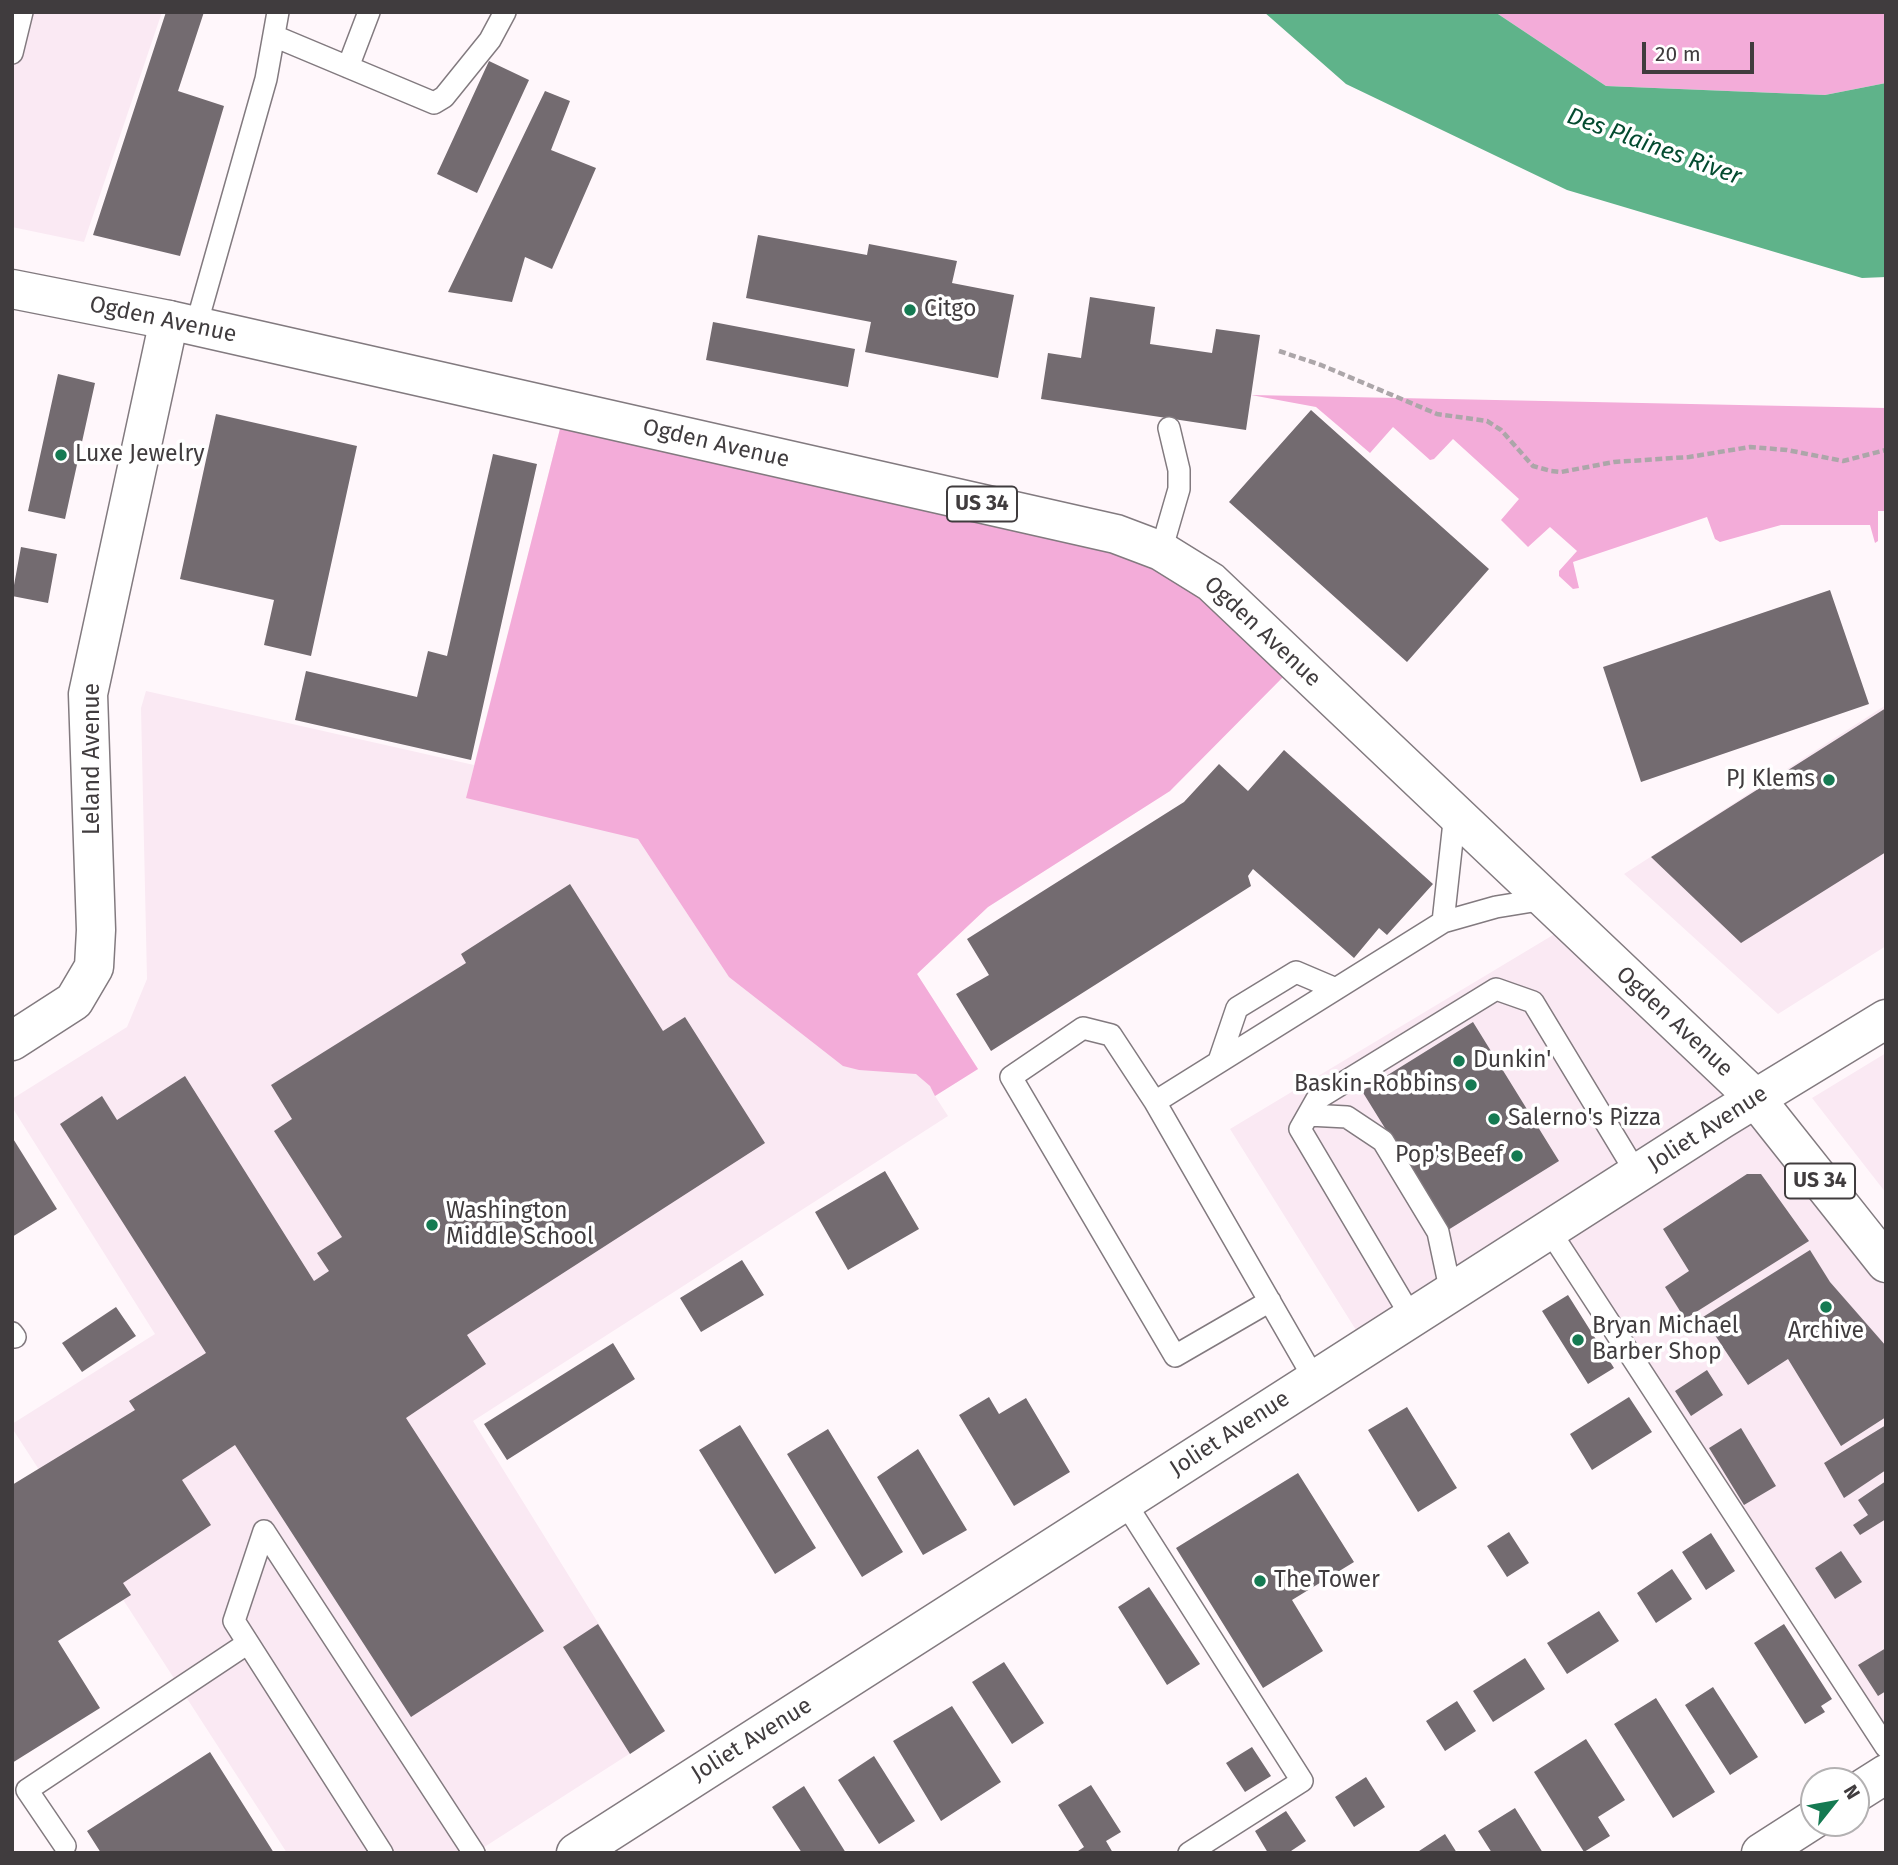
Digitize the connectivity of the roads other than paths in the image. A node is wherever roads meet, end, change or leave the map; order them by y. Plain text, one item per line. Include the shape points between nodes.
1 (22, 12) edge
2 (278, 12) edge
3 (369, 12) edge
4 (505, 12) edge
5 (274, 36) junction
6 (12, 53) edge
7 (348, 67) junction
8 (12, 289) edge
9 (182, 323) junction
10 (1170, 428) dead end
11 (1161, 551) junction
12 (1455, 813) junction
13 (1545, 899) junction
14 (1443, 922) junction
15 (1336, 989) junction
16 (1886, 1018) edge
17 (12, 1041) edge
18 (1219, 1061) junction
19 (1755, 1098) junction
20 (1155, 1102) junction
21 (1308, 1115) junction
22 (1637, 1174) junction
23 (1549, 1230) junction
24 (1886, 1263) edge
25 (1451, 1293) junction
26 (1270, 1301) junction
27 (1412, 1318) junction
28 (1315, 1380) junction
29 (1124, 1501) junction
30 (247, 1643) junction
31 (1886, 1747) edge
32 (1886, 1774) edge
33 (1870, 1784) edge
34 (1800, 1828) edge
35 (63, 1851) edge
36 (382, 1853) edge
37 (474, 1853) edge
38 (576, 1853) edge
39 (1189, 1853) edge
40 (1761, 1853) edge

1 - 6 lane
2 - 5 lane
3 - 7 lane
4 - 7 lane via 490,40 434,103
5 - 7 lane
5 - 9 lane via 266,79
8 - 9 street, Ogden Avenue / US 34
9 - 11 street, Ogden Avenue / US 34 via 1116,534
9 - 17 street, Leland Avenue via 88,694 94,967 74,1002
10 - 11 lane via 1179,489
11 - 12 street, Ogden Avenue / US 34 via 1211,582
12 - 13 street, Ogden Avenue / US 34
12 - 14 lane
13 - 14 lane
13 - 19 street, Ogden Avenue / US 34
14 - 15 lane
15 - 18 lane
15 - 18 lane via 1296,972 1237,1008
16 - 19 street, Joliet Avenue
18 - 20 lane
19 - 22 street, Joliet Avenue
19 - 24 street, Ogden Avenue / US 34
20 - 26 lane
20 - 26 lane via 1111,1035 1083,1028 1011,1077 1175,1356
21 - 22 lane via 1317,1099 1496,989 1534,1002
21 - 25 lane via 1347,1117 1383,1142 1438,1232
21 - 27 lane via 1300,1129
22 - 23 street, Joliet Avenue
23 - 25 street, Joliet Avenue
23 - 31 lane
25 - 27 street, Joliet Avenue
26 - 28 lane
27 - 28 street, Joliet Avenue
28 - 29 street, Joliet Avenue
29 - 38 street, Joliet Avenue
29 - 39 lane via 1302,1781
30 - 35 lane via 27,1790
30 - 36 lane
30 - 37 lane via 234,1620 264,1531
32 - 33 street
34 - 40 street

